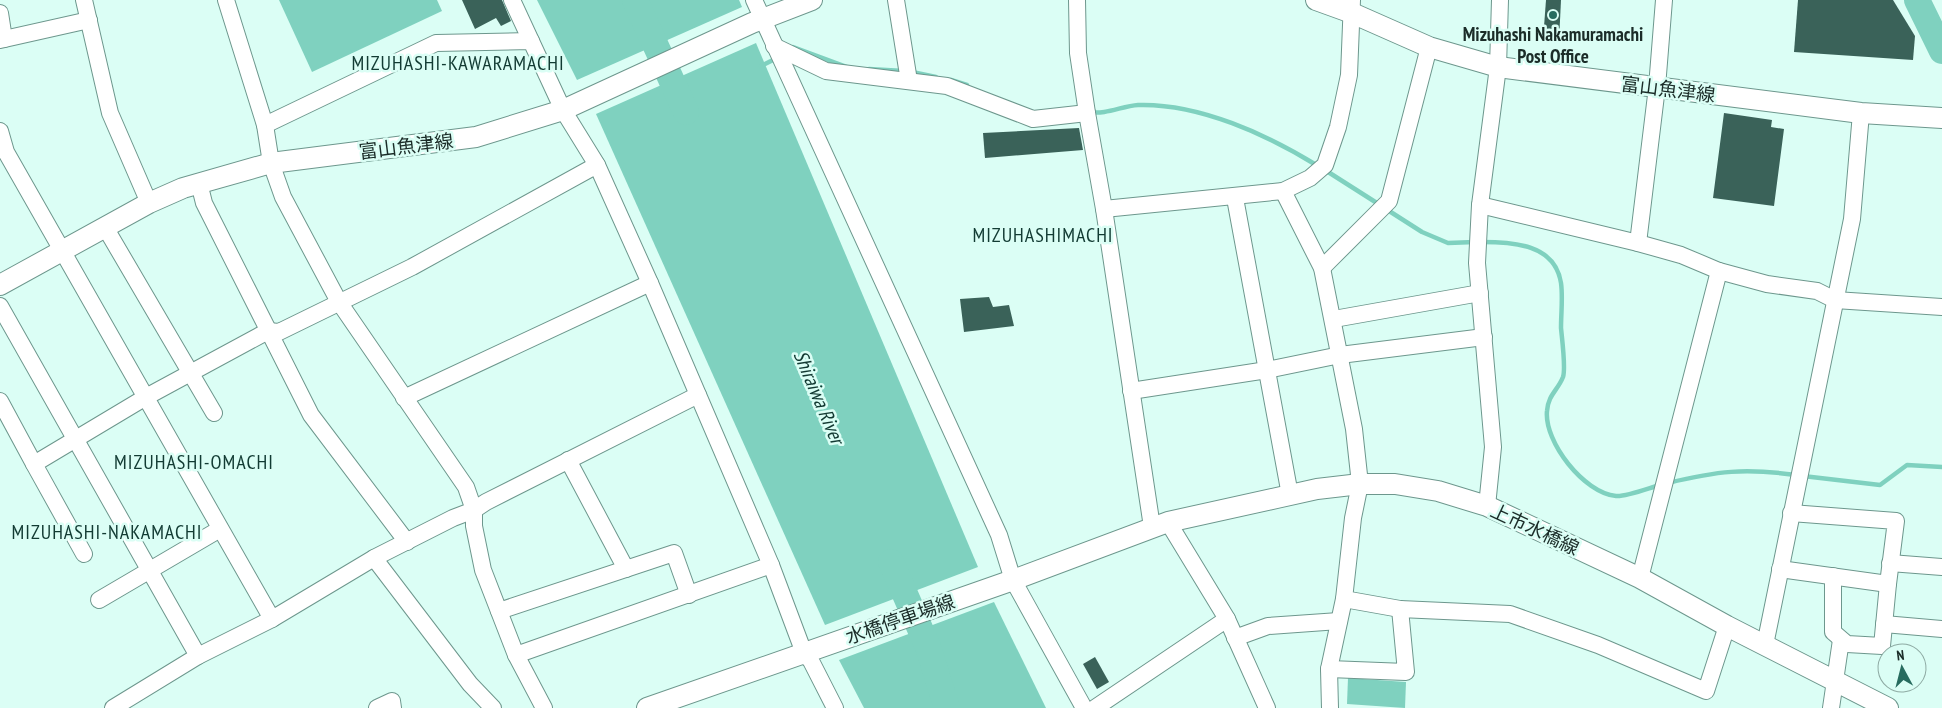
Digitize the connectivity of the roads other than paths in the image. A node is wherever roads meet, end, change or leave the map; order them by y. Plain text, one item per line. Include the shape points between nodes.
1 (84, 0) edge
2 (226, 0) edge
3 (512, 0) edge
4 (754, 0) edge
5 (812, 0) edge
6 (896, 0) edge
7 (1077, 0) edge
8 (1316, 0) edge
9 (1500, 0) edge
10 (1664, 0) edge
11 (1352, 6) edge
12 (0, 13) edge
13 (89, 20) junction
14 (757, 21) junction
15 (2, 40) edge
16 (531, 41) junction
17 (774, 46) junction
18 (1428, 47) junction
19 (1498, 67) junction
20 (909, 80) junction
21 (1657, 88) junction
22 (570, 106) junction
23 (1861, 112) junction
24 (1087, 113) junction
25 (1942, 118) edge
26 (265, 125) junction
27 (0, 131) edge
28 (271, 163) junction
29 (597, 166) junction
30 (199, 183) junction
31 (1282, 191) junction
32 (1235, 198) junction
33 (149, 203) junction
34 (1480, 205) junction
35 (1104, 209) junction
36 (105, 227) junction
37 (1638, 243) junction
38 (61, 252) junction
39 (1322, 268) junction
40 (1719, 271) junction
41 (650, 282) junction
42 (0, 284) edge
43 (1480, 293) junction
44 (1834, 300) junction
45 (339, 302) junction
46 (0, 306) edge
47 (1942, 307) edge
48 (1334, 319) junction
49 (268, 331) junction
50 (1484, 337) junction
51 (1340, 355) junction
52 (1267, 370) junction
53 (190, 373) junction
54 (1131, 391) junction
55 (698, 395) junction
56 (146, 397) junction
57 (404, 398) junction
58 (0, 401) edge
59 (214, 413) dead end
60 (76, 438) junction
61 (568, 460) junction
62 (34, 464) junction
63 (1360, 484) junction
64 (1290, 495) junction
65 (1487, 506) junction
66 (474, 510) junction
67 (1791, 513) junction
68 (1160, 525) junction
69 (220, 529) junction
70 (407, 542) junction
71 (84, 554) dead end
72 (374, 558) junction
73 (1890, 564) junction
74 (771, 565) junction
75 (1942, 567) edge
76 (626, 569) junction
77 (1780, 569) junction
78 (150, 570) junction
79 (1833, 576) junction
80 (1640, 578) junction
81 (1008, 581) junction
82 (1888, 584) junction
83 (689, 595) junction
84 (1344, 599) junction
85 (98, 600) dead end
86 (1400, 608) junction
87 (499, 611) junction
88 (272, 619) junction
89 (1227, 619) junction
90 (1339, 621) junction
91 (1884, 624) junction
92 (1727, 626) junction
93 (1942, 629) edge
94 (1235, 638) junction
95 (1841, 640) junction
96 (1765, 645) junction
97 (812, 650) junction
98 (516, 655) junction
99 (198, 656) junction
100 (1329, 669) junction
101 (1835, 679) junction
102 (113, 708) edge
103 (377, 708) edge
104 (393, 708) edge
105 (493, 708) edge
106 (544, 708) edge
107 (647, 708) edge
108 (835, 708) edge
109 (1084, 708) edge
110 (1095, 708) edge
111 (1267, 708) edge
112 (1330, 708) edge
113 (1831, 708) edge
114 (1888, 708) edge

1 - 13 street
2 - 26 street
3 - 16 street
4 - 14 street
5 - 14 main road, 富山魚津線
6 - 20 street
7 - 24 street via 1078,53
8 - 11 main road, 富山魚津線
9 - 19 street
10 - 21 street
11 - 18 main road, 富山魚津線
11 - 31 street via 1349,75 1338,127 1325,165 1310,178
12 - 15 street
13 - 15 street
13 - 33 street via 110,113
14 - 17 street
14 - 22 main road, 富山魚津線
16 - 22 street
16 - 26 street via 436,43
17 - 20 street via 826,71
17 - 81 street via 1000,535
18 - 19 main road, 富山魚津線
18 - 39 street via 1389,201
19 - 21 main road, 富山魚津線
19 - 34 street
20 - 24 street via 947,86 1033,119
21 - 23 main road, 富山魚津線
21 - 37 street
22 - 28 main road, 富山魚津線 via 476,137
22 - 29 street
23 - 25 main road, 富山魚津線
23 - 44 street via 1852,219
24 - 35 street
26 - 28 street
27 - 38 street via 6,152
28 - 30 main road, 富山魚津線
28 - 45 street via 283,197
29 - 41 street
29 - 45 street via 412,267
30 - 33 main road, 富山魚津線
30 - 49 street via 204,203
31 - 32 street
31 - 39 street
32 - 35 street
32 - 52 street
33 - 36 main road, 富山魚津線
34 - 37 street
34 - 43 street via 1477,263
35 - 54 street
36 - 38 main road, 富山魚津線
36 - 53 street
37 - 40 street
38 - 42 main road, 富山魚津線
38 - 56 street
39 - 48 street
40 - 44 street via 1767,284 1817,291
40 - 80 street
41 - 55 street
41 - 57 street
43 - 48 street
43 - 50 street
44 - 47 street
44 - 67 street
45 - 49 street via 280,332
45 - 57 street
46 - 60 street
48 - 51 street
49 - 53 street
49 - 70 street via 312,415
50 - 51 street
50 - 65 street via 1493,448
51 - 52 street
51 - 63 street
52 - 54 street
52 - 64 street
53 - 56 street
53 - 59 street
54 - 68 street
55 - 61 street
55 - 74 street
56 - 60 street
56 - 69 street
57 - 66 street via 466,487
58 - 62 street
60 - 62 street
60 - 78 street
61 - 66 street
61 - 76 street
62 - 71 street
63 - 64 main road, 上市水橋線
63 - 65 main road, 上市水橋線 via 1394,484 1438,491
63 - 84 street
64 - 68 main road, 上市水橋線
65 - 80 main road, 上市水橋線
66 - 70 street
66 - 87 street via 483,570
67 - 73 street via 1896,521
67 - 77 street
68 - 81 main road, 水橋停車場線
68 - 89 street
69 - 78 street
69 - 88 street
70 - 72 street
72 - 88 street
72 - 105 street via 470,684
73 - 75 street
73 - 82 street
74 - 83 street
74 - 97 street
76 - 83 street via 674,553
76 - 87 street
77 - 79 street
77 - 96 street
78 - 85 street
78 - 99 street
79 - 82 street
79 - 95 street via 1833,632
80 - 92 main road, 上市水橋線
81 - 97 main road, 水橋停車場線
81 - 109 street
82 - 91 street
83 - 98 street
84 - 86 street
84 - 90 street
86 - 92 street via 1510,614 1598,645 1706,691
86 - 100 street via 1406,672
87 - 98 street
88 - 99 street
89 - 94 street
89 - 110 street
90 - 94 street via 1268,626
90 - 100 street
91 - 93 street
91 - 95 street via 1882,646 1847,644
92 - 96 main road, 上市水橋線
94 - 111 street
95 - 101 street
96 - 101 main road, 上市水橋線
97 - 107 main road, 水橋停車場線
97 - 108 street via 811,661
98 - 106 street
99 - 102 street
100 - 112 street
101 - 113 street
101 - 114 main road, 上市水橋線
103 - 104 street via 392,701

